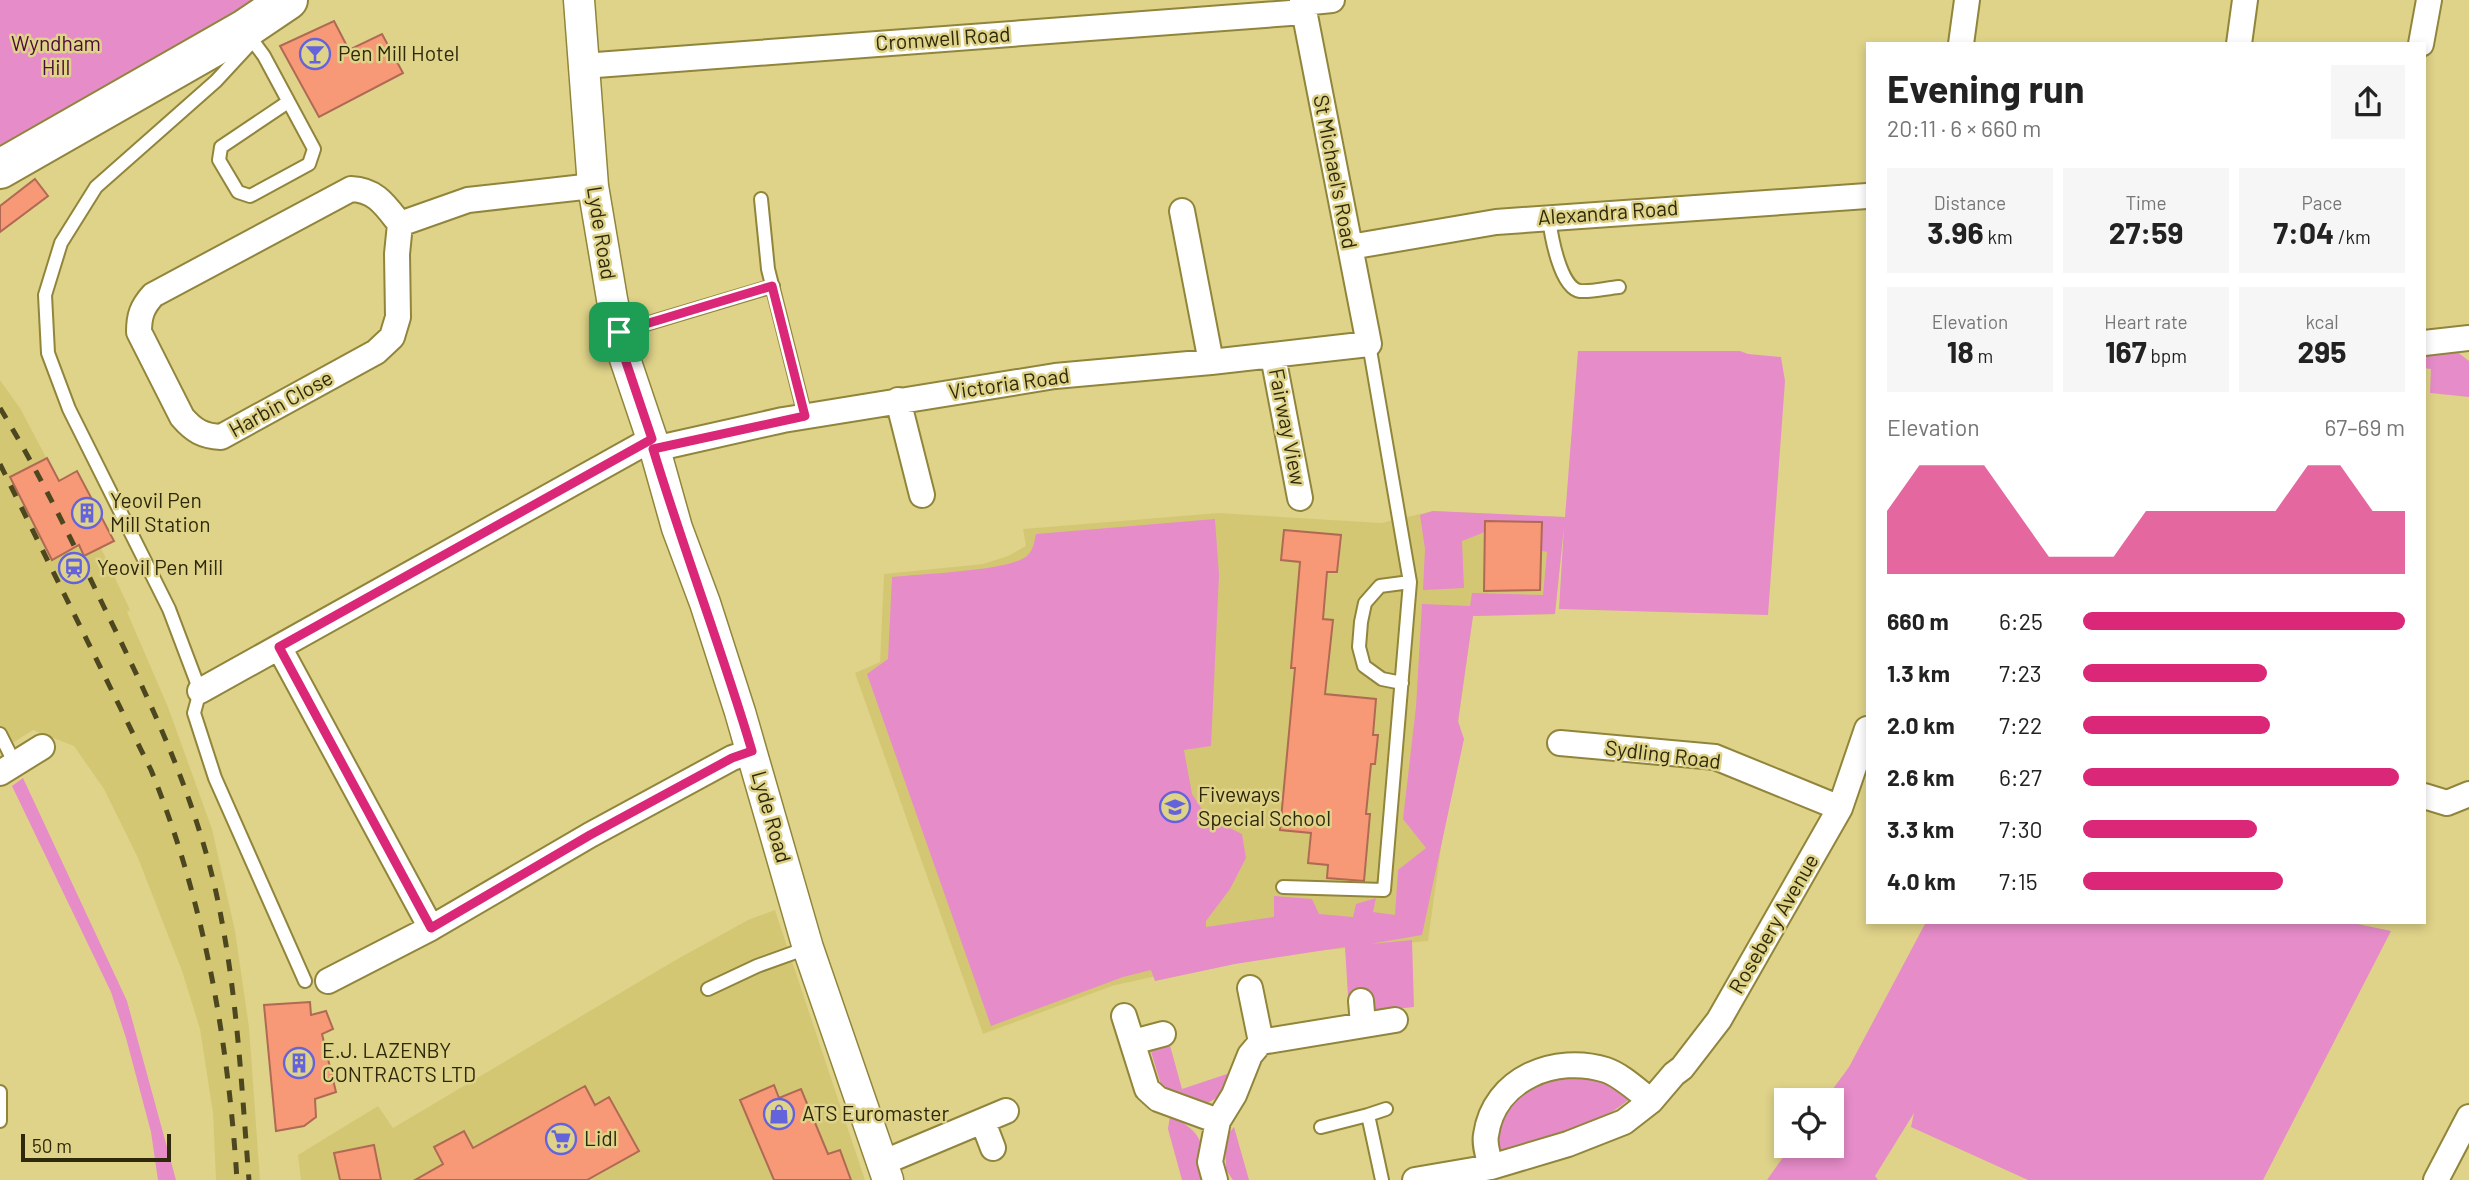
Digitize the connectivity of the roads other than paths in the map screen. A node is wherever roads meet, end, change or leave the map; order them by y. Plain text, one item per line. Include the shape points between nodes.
1 (288, 0) edge
2 (579, 0) edge
3 (1332, 0) edge
4 (1967, 0) edge
5 (2245, 0) edge
6 (2429, 0) edge
7 (1303, 5) edge
8 (249, 35) junction
9 (1961, 42) edge
10 (2239, 42) edge
11 (2421, 42) edge
12 (583, 66) junction
13 (288, 102) junction
14 (0, 169) edge
15 (593, 186) junction
16 (1866, 196) edge
17 (761, 199) dead end
18 (1182, 211) dead end
19 (1549, 218) junction
20 (400, 224) junction
21 (1350, 247) junction
22 (772, 286) junction
23 (1619, 287) dead end
24 (619, 332) junction
25 (2426, 335) edge
26 (2469, 338) edge
27 (1369, 344) junction
28 (1273, 356) junction
29 (1210, 362) junction
30 (898, 400) junction
31 (805, 416) junction
32 (653, 444) junction
33 (922, 495) dead end
34 (1300, 498) dead end
35 (1410, 582) junction
36 (279, 647) junction
37 (1402, 683) junction
38 (200, 691) junction
39 (1866, 732) edge
40 (0, 734) edge
41 (1560, 743) dead end
42 (42, 747) dead end
43 (752, 751) junction
44 (8, 768) edge
45 (2469, 794) edge
46 (2426, 797) edge
47 (1840, 808) junction
48 (1283, 887) dead end
49 (431, 928) junction
50 (807, 948) junction
51 (316, 981) joint
52 (1250, 988) dead end
53 (708, 989) dead end
54 (1124, 1016) dead end
55 (1395, 1020) dead end
56 (1163, 1034) dead end
57 (1133, 1042) junction
58 (1261, 1042) junction
59 (0, 1092) edge
60 (1651, 1101) junction
61 (1385, 1109) dead end
62 (1006, 1111) dead end
63 (1368, 1115) junction
64 (2469, 1117) edge
65 (0, 1121) edge
66 (1218, 1121) junction
67 (983, 1122) junction
68 (1321, 1127) dead end
69 (993, 1148) dead end
70 (2460, 1156) edge
71 (1491, 1167) junction
72 (885, 1171) edge
73 (1215, 1180) edge
74 (1382, 1180) edge
75 (1415, 1180) edge
76 (2436, 1180) edge

1 - 8 main road
2 - 12 street, Lyde Road
3 - 7 street, Cromwell Road
4 - 9 street
5 - 10 street
6 - 11 street
7 - 12 street, Cromwell Road
7 - 21 street, St Michael's Road
8 - 13 lane
8 - 14 main road
8 - 38 lane via 215,81 96,187 61,243 46,295 48,353 69,409 169,609
12 - 15 street, Lyde Road
13 - 13 lane via 314,149 309,164 250,196 238,192 219,160 221,147
15 - 20 street via 468,200
15 - 24 street, Lyde Road
16 - 19 street, Alexandra Road
17 - 22 lane
18 - 29 street
19 - 21 street, Alexandra Road via 1496,222
19 - 23 lane via 1559,265 1571,286 1579,291
20 - 20 street, Harbin Close via 398,317 392,337 376,352 221,437 205,436 192,428 139,332 139,318 153,295 351,189 379,197
21 - 27 street, St Michael's Road
22 - 24 lane
22 - 31 lane
24 - 32 street, Lyde Road
25 - 26 street
27 - 28 street, Victoria Road
27 - 35 lane
28 - 29 street, Victoria Road
28 - 34 street, Fairway View
29 - 30 street, Victoria Road via 1055,376
30 - 31 street, Victoria Road
30 - 33 street
31 - 32 street, Victoria Road
32 - 36 street, Victoria Road
32 - 43 street, Lyde Road
35 - 37 lane
35 - 37 lane via 1380,586 1365,603 1359,647 1364,666 1382,679
36 - 38 street, Victoria Road
36 - 49 street
37 - 48 lane via 1384,890
38 - 51 lane via 194,713 215,778
39 - 47 street, Rosebery Avenue
40 - 44 lane
41 - 47 street, Sydling Road via 1715,757
42 - 44 street
43 - 49 street via 590,835
43 - 50 street, Lyde Road
45 - 46 street via 2447,803
47 - 60 street, Rosebery Avenue via 1719,1020
49 - 51 street
50 - 53 lane
50 - 72 street, Lyde Road
52 - 58 street
54 - 57 street
55 - 58 street via 1362,1012
56 - 57 street
57 - 66 street via 1147,1089 1158,1099
58 - 66 street
59 - 65 lane
60 - 71 street, Rosebery Avenue via 1623,1122
60 - 71 street via 1608,1071 1577,1065 1542,1069 1515,1082 1495,1109 1485,1137
61 - 63 lane
62 - 67 street
63 - 68 lane
63 - 74 lane
64 - 70 street
66 - 73 street via 1210,1163
67 - 69 street
67 - 72 street
70 - 76 street
71 - 75 street, Rosebery Avenue

